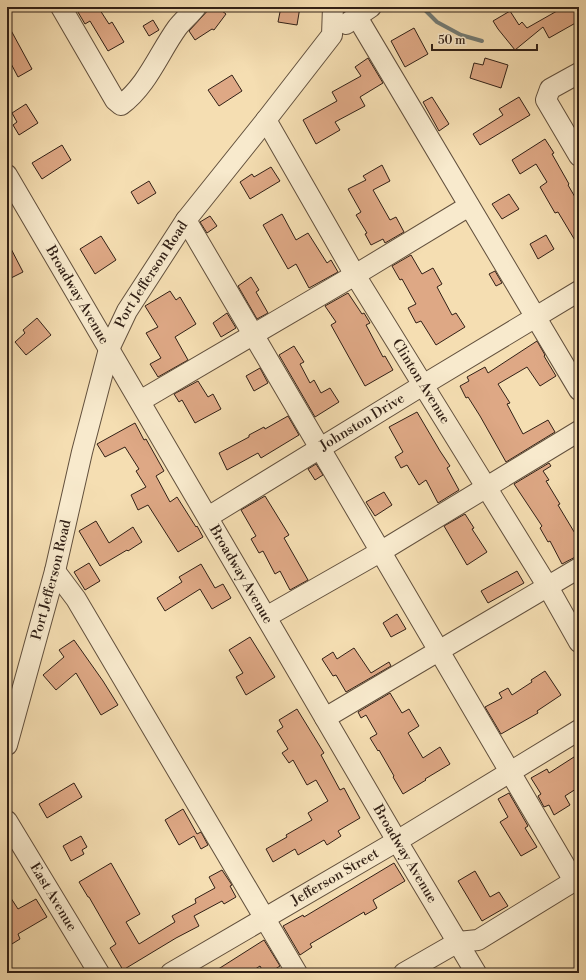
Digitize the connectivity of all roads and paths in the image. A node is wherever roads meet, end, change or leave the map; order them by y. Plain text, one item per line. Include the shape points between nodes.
1 (61, 7) edge
2 (196, 7) edge
3 (333, 7) edge
4 (364, 12) edge
5 (332, 35) junction
6 (579, 72) edge
7 (266, 120) junction
8 (579, 156) edge
9 (7, 175) edge
10 (469, 206) junction
11 (186, 220) junction
12 (355, 275) junction
13 (579, 291) edge
14 (536, 317) junction
15 (253, 335) junction
16 (109, 349) junction
17 (423, 385) junction
18 (579, 390) edge
19 (140, 401) junction
20 (579, 431) edge
21 (320, 449) junction
22 (486, 487) junction
23 (208, 517) junction
24 (380, 552) junction
25 (579, 568) edge
26 (55, 571) junction
27 (548, 587) junction
28 (266, 617) junction
29 (579, 642) edge
30 (439, 652) junction
31 (325, 718) junction
32 (579, 730) edge
33 (7, 745) edge
34 (510, 772) junction
35 (7, 821) edge
36 (397, 841) junction
37 (576, 880) edge
38 (264, 919) junction
39 (458, 942) junction
40 (99, 973) edge
41 (171, 973) edge
42 (297, 973) edge
43 (404, 973) edge
44 (476, 973) edge

1 - 2 street via 115,100 121,105 145,78 178,27
3 - 5 street
4 - 5 street, Port Jefferson Road
4 - 10 street
5 - 7 street, Port Jefferson Road
6 - 8 street via 550,89 546,100
7 - 11 street, Port Jefferson Road
7 - 12 street, Clinton Avenue
9 - 16 street, Broadway Avenue
10 - 12 street
10 - 14 street
11 - 15 street
11 - 16 street, Port Jefferson Road via 127,311
12 - 15 street
12 - 17 street, Clinton Avenue
13 - 14 street, Johnston Drive
14 - 17 street, Johnston Drive
14 - 18 street
15 - 19 street
15 - 21 street
16 - 19 street, Broadway Avenue
16 - 26 street, Port Jefferson Road
17 - 21 street, Johnston Drive
17 - 22 street, Clinton Avenue
19 - 23 street, Broadway Avenue
20 - 22 street
21 - 23 street, Johnston Drive
21 - 24 street
22 - 24 street
22 - 27 street, Clinton Avenue
23 - 28 street, Broadway Avenue
24 - 28 street
24 - 30 street
25 - 27 street
26 - 33 street, Port Jefferson Road
26 - 38 street via 76,599
27 - 29 street, Clinton Avenue
27 - 30 street
28 - 31 street, Broadway Avenue
30 - 31 street
30 - 34 street
31 - 36 street, Broadway Avenue
32 - 34 street, Jefferson Street
34 - 36 street, Jefferson Street
34 - 37 street
35 - 40 street, East Avenue
36 - 38 street, Jefferson Street
36 - 39 street, Broadway Avenue
37 - 39 street via 478,940
38 - 41 street, Jefferson Street
38 - 42 street
39 - 43 street
39 - 44 street, Broadway Avenue

